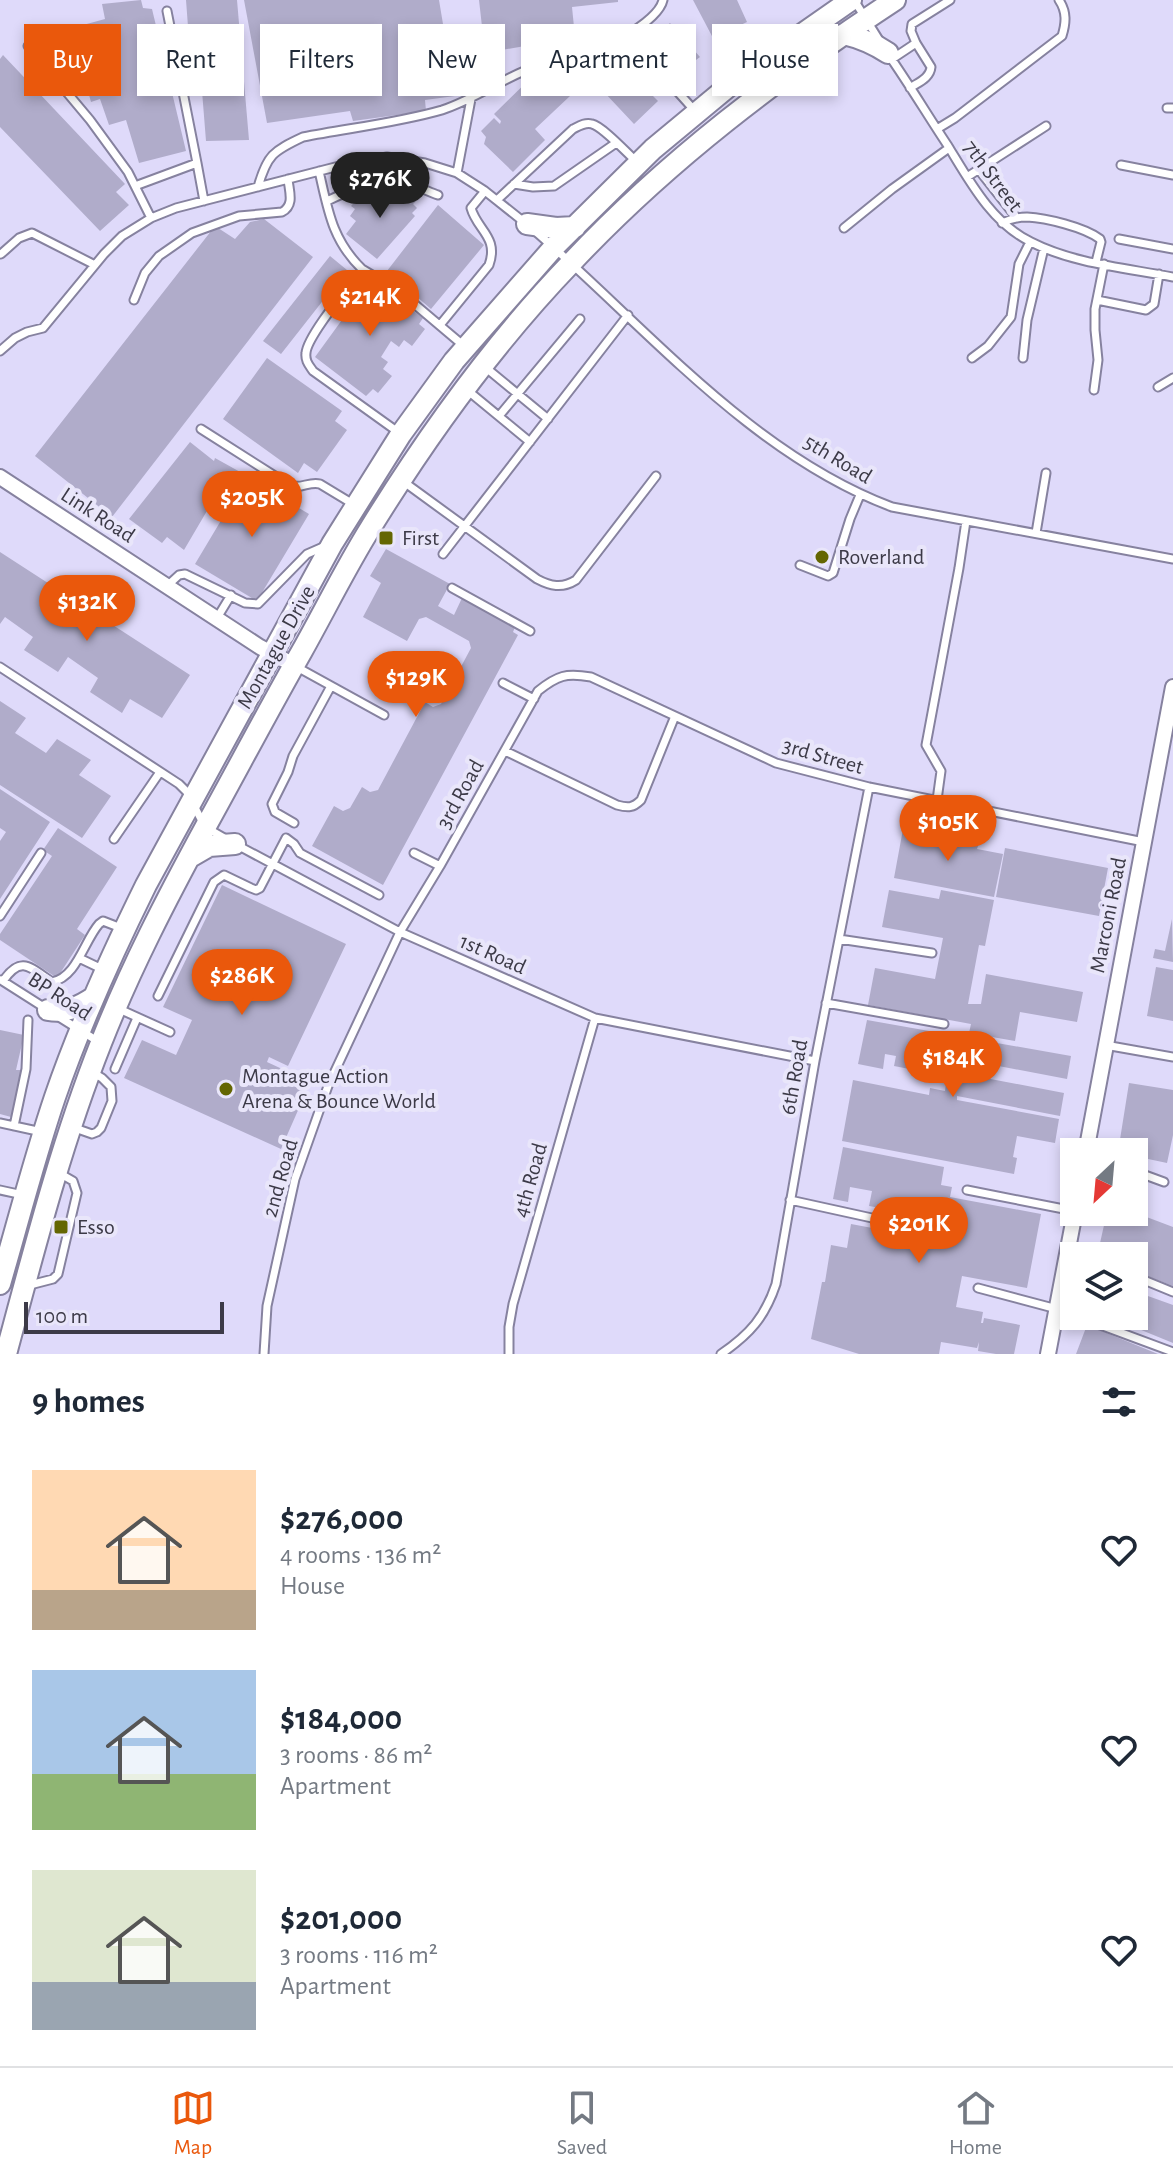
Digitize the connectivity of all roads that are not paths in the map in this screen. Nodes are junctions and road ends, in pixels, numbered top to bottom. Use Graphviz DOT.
graph roads {
  1 [pos="663,0"];
  2 [pos="852,0"];
  3 [pos="895,0"];
  4 [pos="950,0"];
  5 [pos="1059,0"];
  6 [pos="167,11"];
  7 [pos="866,19"];
  8 [pos="844,34"];
  9 [pos="916,43"];
  10 [pos="890,56"];
  11 [pos="910,88"];
  12 [pos="70,96"];
  13 [pos="682,96"];
  14 [pos="471,99"];
  15 [pos="697,113"];
  16 [pos="1046,126"];
  17 [pos="937,129"];
  18 [pos="616,143"];
  19 [pos="949,148"];
  20 [pos="370,160"];
  21 [pos="197,163"];
  22 [pos="639,163"];
  23 [pos="1121,165"];
  24 [pos="979,170"];
  25 [pos="319,171"];
  26 [pos="457,173"];
  27 [pos="1173,175"];
  28 [pos="967,177"];
  29 [pos="288,179"];
  30 [pos="371,184"];
  31 [pos="514,184"];
  32 [pos="135,186"];
  33 [pos="258,187"];
  34 [pos="485,191"];
  35 [pos="438,195"];
  36 [pos="497,200"];
  37 [pos="204,201"];
  38 [pos="327,201"];
  39 [pos="1016,217"];
  40 [pos="151,218"];
  41 [pos="1002,223"];
  42 [pos="527,224"];
  43 [pos="575,227"];
  44 [pos="844,228"];
  45 [pos="1119,239"];
  46 [pos="1030,242"];
  47 [pos="554,247"];
  48 [pos="1044,248"];
  49 [pos="1173,249"];
  50 [pos="1,254"];
  51 [pos="571,262"];
  52 [pos="1100,263"];
  53 [pos="95,265"];
  54 [pos="362,269"];
  55 [pos="1159,274"];
  56 [pos="1173,277"];
  57 [pos="134,300"];
  58 [pos="1097,300"];
  59 [pos="628,315"];
  60 [pos="580,319"];
  61 [pos="440,325"];
  62 [pos="466,348"];
  63 [pos="0,351"];
  64 [pos="972,358"];
  65 [pos="1023,358"];
  66 [pos="483,365"];
  67 [pos="1173,378"];
  68 [pos="1158,387"];
  69 [pos="465,389"];
  70 [pos="1094,390"];
  71 [pos="518,395"];
  72 [pos="499,416"];
  73 [pos="548,419"];
  74 [pos="201,429"];
  75 [pos="401,434"];
  76 [pos="530,442"];
  77 [pos="1046,473"];
  78 [pos="656,476"];
  79 [pos="0,477"];
  80 [pos="400,480"];
  81 [pos="860,495"];
  82 [pos="355,505"];
  83 [pos="966,521"];
  84 [pos="465,526"];
  85 [pos="1036,533"];
  86 [pos="332,544"];
  87 [pos="443,554"];
  88 [pos="1173,559"];
  89 [pos="800,565"];
  90 [pos="167,586"];
  91 [pos="452,588"];
  92 [pos="231,595"];
  93 [pos="217,618"];
  94 [pos="530,631"];
  95 [pos="272,654"];
  96 [pos="294,665"];
  97 [pos="0,667"];
  98 [pos="554,678"];
  99 [pos="503,683"];
  100 [pos="331,686"];
  101 [pos="1173,687"];
  102 [pos="534,699"];
  103 [pos="384,715"];
  104 [pos="675,716"];
  105 [pos="505,751"];
  106 [pos="160,772"];
  107 [pos="869,787"];
  108 [pos="937,800"];
  109 [pos="192,801"];
  110 [pos="294,823"];
  111 [pos="205,827"];
  112 [pos="114,839"];
  113 [pos="1144,842"];
  114 [pos="235,844"];
  115 [pos="41,853"];
  116 [pos="414,853"];
  117 [pos="188,859"];
  118 [pos="272,864"];
  119 [pos="440,866"];
  120 [pos="379,895"];
  121 [pos="0,916"];
  122 [pos="124,930"];
  123 [pos="400,932"];
  124 [pos="839,939"];
  125 [pos="932,953"];
  126 [pos="79,958"];
  127 [pos="105,970"];
  128 [pos="2,980"];
  129 [pos="158,996"];
  130 [pos="94,997"];
  131 [pos="826,1003"];
  132 [pos="116,1008"];
  133 [pos="48,1010"];
  134 [pos="137,1018"];
  135 [pos="595,1018"];
  136 [pos="28,1020"];
  137 [pos="944,1024"];
  138 [pos="80,1031"];
  139 [pos="170,1032"];
  140 [pos="101,1044"];
  141 [pos="1105,1045"];
  142 [pos="1173,1057"];
  143 [pos="815,1061"];
  144 [pos="115,1069"];
  145 [pos="90,1071"];
  146 [pos="0,1123"];
  147 [pos="14,1126"];
  148 [pos="71,1126"];
  149 [pos="44,1133"];
  150 [pos="1088,1138"];
  151 [pos="57,1172"];
  152 [pos="1148,1176"];
  153 [pos="1164,1182"];
  154 [pos="0,1190"];
  155 [pos="967,1190"];
  156 [pos="25,1196"];
  157 [pos="790,1200"];
  158 [pos="1060,1209"];
  159 [pos="922,1229"];
  160 [pos="1148,1282"];
  161 [pos="0,1284"];
  162 [pos="24,1287"];
  163 [pos="978,1288"];
  164 [pos="1173,1292"];
  165 [pos="1060,1293"];
  166 [pos="1057,1309"];
  167 [pos="1173,1352"];
  168 [pos="6,1354"];
  169 [pos="264,1354"];
  170 [pos="509,1354"];
  171 [pos="721,1354"];
  172 [pos="1048,1354"];
  1 -- 14 [label="lane"];
  2 -- 7 [label="lane, 7th Street"];
  2 -- 15 [label="main road, Montague Drive"];
  3 -- 7 [label="main road, Montague Drive"];
  4 -- 9 [label="lane"];
  5 -- 17 [label="lane"];
  6 -- 21 [label="lane"];
  7 -- 8 [label="main road, Montague Drive"];
  7 -- 10 [label="lane, 7th Street"];
  8 -- 10 [label="main road"];
  8 -- 51 [label="main road, Montague Drive"];
  9 -- 10 [label="lane"];
  9 -- 11 [label="lane"];
  10 -- 11 [label="lane, 7th Street"];
  11 -- 17 [label="lane, 7th Street"];
  12 -- 32 [label="lane"];
  13 -- 15 [label="lane"];
  14 -- 26 [label="lane"];
  14 -- 33 [label="lane"];
  15 -- 22 [label="main road, Montague Drive"];
  16 -- 24 [label="lane"];
  17 -- 19 [label="lane, 7th Street"];
  18 -- 22 [label="lane"];
  18 -- 31 [label="lane"];
  18 -- 31 [label="lane"];
  19 -- 28 [label="lane, 7th Street"];
  19 -- 44 [label="lane"];
  20 -- 25 [label="lane, 5th Road"];
  20 -- 26 [label="lane, 5th Road"];
  20 -- 30 [label="lane"];
  21 -- 32 [label="lane"];
  21 -- 37 [label="lane"];
  22 -- 43 [label="main road, Montague Drive"];
  23 -- 27 [label="lane"];
  24 -- 28 [label="lane"];
  24 -- 39 [label="lane"];
  25 -- 29 [label="lane, 5th Road"];
  25 -- 38 [label="lane"];
  26 -- 34 [label="lane, 5th Road"];
  28 -- 41 [label="lane, 7th Street"];
  29 -- 33 [label="lane, 5th Road"];
  29 -- 57 [label="lane"];
  30 -- 35 [label="lane"];
  30 -- 38 [label="lane"];
  31 -- 36 [label="lane"];
  32 -- 40 [label="lane"];
  33 -- 37 [label="lane, 5th Road"];
  34 -- 36 [label="lane, 5th Road"];
  34 -- 61 [label="lane"];
  36 -- 42 [label="lane, 5th Road"];
  37 -- 40 [label="lane, 5th Road"];
  38 -- 54 [label="lane"];
  39 -- 41 [label="lane"];
  39 -- 52 [label="lane"];
  40 -- 53 [label="lane, 5th Road"];
  41 -- 46 [label="lane, 7th Street"];
  42 -- 43 [label="main road"];
  42 -- 47 [label="lane, 5th Road"];
  43 -- 47 [label="main road, Montague Drive"];
  45 -- 49 [label="lane"];
  46 -- 48 [label="lane, 7th Street"];
  46 -- 64 [label="lane"];
  47 -- 51 [label="lane, 5th Road"];
  47 -- 62 [label="main road, Montague Drive"];
  48 -- 52 [label="lane, 7th Street"];
  48 -- 65 [label="lane"];
  50 -- 53 [label="lane"];
  51 -- 59 [label="lane, 5th Road"];
  51 -- 66 [label="main road, Montague Drive"];
  52 -- 55 [label="lane, 7th Street"];
  52 -- 58 [label="lane"];
  53 -- 63 [label="lane, 5th Road"];
  54 -- 61 [label="lane"];
  54 -- 75 [label="lane"];
  55 -- 56 [label="lane, 7th Street"];
  55 -- 58 [label="lane"];
  58 -- 70 [label="lane"];
  59 -- 73 [label="lane"];
  59 -- 81 [label="lane, 5th Road"];
  60 -- 71 [label="lane"];
  61 -- 62 [label="lane"];
  62 -- 75 [label="main road, Montague Drive"];
  66 -- 69 [label="main road, Montague Drive"];
  66 -- 71 [label="lane"];
  67 -- 68 [label="lane"];
  69 -- 72 [label="lane"];
  69 -- 80 [label="main road, Montague Drive"];
  71 -- 72 [label="lane"];
  71 -- 73 [label="lane"];
  72 -- 76 [label="lane"];
  73 -- 76 [label="lane"];
  74 -- 82 [label="lane"];
  75 -- 82 [label="main road, Montague Drive"];
  76 -- 84 [label="lane"];
  77 -- 85 [label="lane"];
  78 -- 84 [label="lane"];
  79 -- 90 [label="street, Link Road"];
  80 -- 84 [label="lane"];
  80 -- 96 [label="main road, Montague Drive"];
  81 -- 83 [label="lane, 5th Road"];
  81 -- 89 [label="lane"];
  82 -- 86 [label="main road, Montague Drive"];
  83 -- 85 [label="lane, 5th Road"];
  83 -- 108 [label="lane"];
  84 -- 87 [label="lane"];
  85 -- 88 [label="lane, 5th Road"];
  86 -- 92 [label="lane"];
  86 -- 95 [label="main road, Montague Drive"];
  90 -- 92 [label="lane"];
  90 -- 93 [label="street, Link Road"];
  91 -- 94 [label="lane"];
  92 -- 93 [label="lane"];
  93 -- 95 [label="street, Link Road"];
  95 -- 96 [label="street, Link Road"];
  95 -- 109 [label="main road, Montague Drive"];
  96 -- 100 [label="lane"];
  96 -- 111 [label="main road, Montague Drive"];
  97 -- 106 [label="lane"];
  98 -- 102 [label="lane, 3rd Road"];
  98 -- 104 [label="lane, 3rd Street"];
  99 -- 102 [label="lane"];
  100 -- 103 [label="lane"];
  100 -- 110 [label="lane"];
  101 -- 113 [label="street, Marconi Road"];
  102 -- 105 [label="lane, 3rd Road"];
  104 -- 105 [label="lane"];
  104 -- 107 [label="lane, 3rd Street"];
  105 -- 119 [label="lane, 3rd Road"];
  106 -- 109 [label="lane"];
  106 -- 112 [label="lane"];
  107 -- 108 [label="lane, 3rd Street"];
  107 -- 124 [label="lane, 6th Road"];
  108 -- 113 [label="lane, 3rd Street"];
  109 -- 111 [label="lane"];
  109 -- 122 [label="main road, Montague Drive"];
  111 -- 114 [label="lane, 1st Road"];
  111 -- 117 [label="main road, Montague Drive"];
  113 -- 141 [label="street, Marconi Road"];
  114 -- 117 [label="main road"];
  114 -- 118 [label="lane, 1st Road"];
  115 -- 121 [label="lane"];
  116 -- 119 [label="lane"];
  117 -- 132 [label="main road, Montague Drive"];
  118 -- 120 [label="lane"];
  118 -- 123 [label="lane, 1st Road"];
  118 -- 129 [label="lane"];
  119 -- 123 [label="lane, 3rd Road"];
  122 -- 126 [label="lane"];
  122 -- 127 [label="main road, Montague Drive"];
  123 -- 135 [label="lane, 1st Road"];
  123 -- 169 [label="lane, 2nd Road"];
  124 -- 125 [label="lane"];
  124 -- 131 [label="lane, 6th Road"];
  126 -- 127 [label="lane"];
  126 -- 128 [label="lane"];
  127 -- 130 [label="main road, Montague Drive"];
  128 -- 133 [label="lane, BP Road"];
  130 -- 133 [label="main road"];
  130 -- 138 [label="main road, Montague Drive"];
  131 -- 137 [label="lane"];
  131 -- 143 [label="lane, 6th Road"];
  132 -- 134 [label="lane"];
  132 -- 140 [label="main road, Montague Drive"];
  133 -- 138 [label="lane, BP Road"];
  134 -- 139 [label="lane"];
  134 -- 144 [label="lane"];
  135 -- 143 [label="lane, 1st Road"];
  135 -- 170 [label="lane, 4th Road"];
  136 -- 147 [label="lane"];
  138 -- 140 [label="lane, BP Road"];
  138 -- 149 [label="main road, Montague Drive"];
  140 -- 145 [label="main road, Montague Drive"];
  141 -- 142 [label="lane"];
  141 -- 150 [label="street, Marconi Road"];
  143 -- 157 [label="lane, 6th Road"];
  145 -- 148 [label="main road, Montague Drive"];
  145 -- 148 [label="lane"];
  146 -- 147 [label="lane"];
  147 -- 149 [label="lane"];
  148 -- 151 [label="main road, Montague Drive"];
  149 -- 156 [label="main road, Montague Drive"];
  151 -- 162 [label="main road, Montague Drive"];
  151 -- 162 [label="lane"];
  152 -- 153 [label="lane"];
  154 -- 156 [label="lane"];
  155 -- 158 [label="lane"];
  156 -- 161 [label="main road, Montague Drive"];
  157 -- 159 [label="lane"];
  157 -- 171 [label="lane, 6th Road"];
  160 -- 164 [label="lane"];
  162 -- 168 [label="main road, Montague Drive"];
  163 -- 166 [label="lane"];
  165 -- 166 [label="street"];
  166 -- 167 [label="lane"];
  166 -- 172 [label="street"];
}
